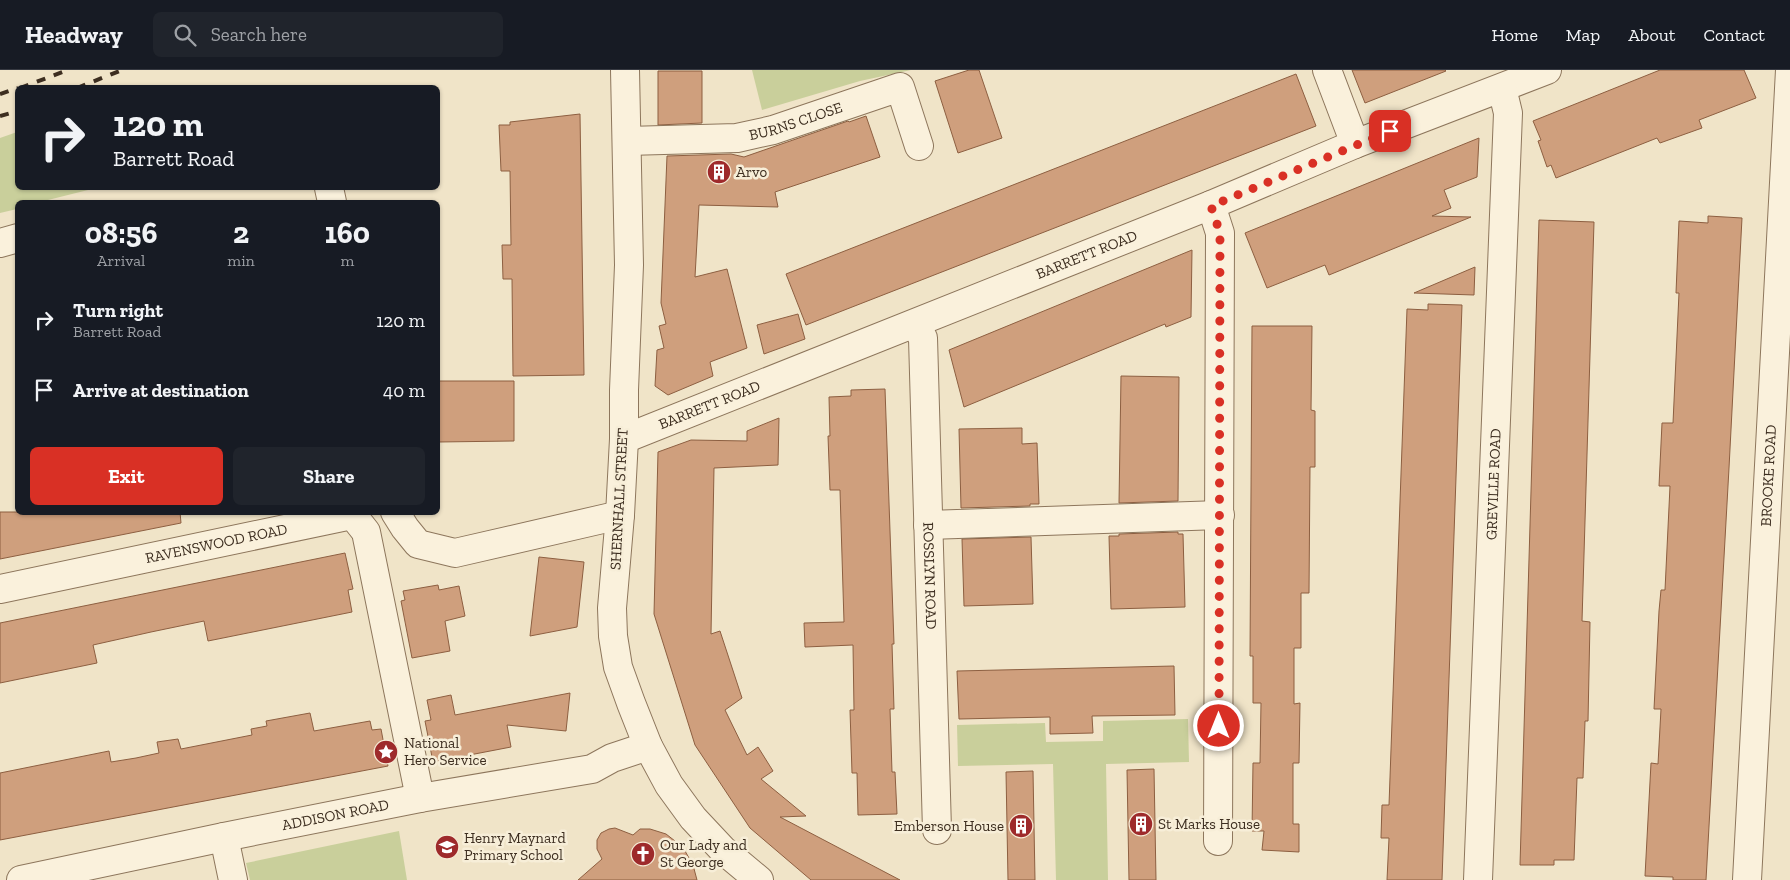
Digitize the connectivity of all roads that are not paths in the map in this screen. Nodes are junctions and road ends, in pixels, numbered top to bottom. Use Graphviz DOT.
graph roads {
  1 [pos="625,70"];
  2 [pos="1328,70"];
  3 [pos="1547,70"];
  4 [pos="1790,70"];
  5 [pos="1502,88"];
  6 [pos="628,141"];
  7 [pos="1355,144"];
  8 [pos="919,146"];
  9 [pos="1211,206"];
  10 [pos="15,239"];
  11 [pos="0,243"];
  12 [pos="915,324"];
  13 [pos="624,439"];
  14 [pos="397,515"];
  15 [pos="620,515"];
  16 [pos="1220,515"];
  17 [pos="928,525"];
  18 [pos="0,589"];
  19 [pos="648,746"];
  20 [pos="420,798"];
  21 [pos="937,830"];
  22 [pos="224,837"];
  23 [pos="1218,841"];
  24 [pos="21,880"];
  25 [pos="233,880"];
  26 [pos="759,880"];
  27 [pos="1478,880"];
  28 [pos="1747,880"];
  1 -- 6 [label="street, SHERNHALL STREET"];
  2 -- 7 [label="street"];
  3 -- 5 [label="street, BARRETT ROAD"];
  4 -- 28 [label="street, BROOKE ROAD"];
  5 -- 7 [label="street, BARRETT ROAD"];
  5 -- 27 [label="street, GREVILLE ROAD"];
  6 -- 8 [label="street, BURNS CLOSE"];
  6 -- 13 [label="street, SHERNHALL STREET"];
  7 -- 9 [label="street, BARRETT ROAD"];
  9 -- 12 [label="street, BARRETT ROAD"];
  9 -- 16 [label="street"];
  10 -- 11 [label="street"];
  12 -- 13 [label="street, BARRETT ROAD"];
  12 -- 17 [label="street, ROSSLYN ROAD"];
  13 -- 15 [label="street, SHERNHALL STREET"];
  14 -- 15 [label="street"];
  15 -- 19 [label="street, SHERNHALL STREET"];
  16 -- 17 [label="street"];
  16 -- 23 [label="street"];
  17 -- 21 [label="street, ROSSLYN ROAD"];
  18 -- 20 [label="street, RAVENSWOOD ROAD"];
  19 -- 20 [label="street, ADDISON ROAD"];
  19 -- 26 [label="street, SHERNHALL STREET"];
  20 -- 22 [label="street, ADDISON ROAD"];
  22 -- 24 [label="street, ADDISON ROAD"];
  22 -- 25 [label="street"];
}
